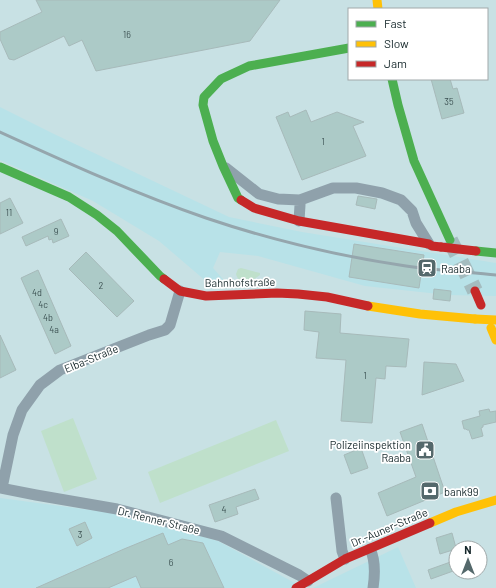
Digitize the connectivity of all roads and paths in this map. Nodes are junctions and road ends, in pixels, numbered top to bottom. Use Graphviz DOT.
graph roads {
  1 [pos="348,48"];
  2 [pos="392,80"];
  3 [pos="0,166"];
  4 [pos="223,166"];
  5 [pos="300,200"];
  6 [pos="299,220"];
  7 [pos="450,240"];
  8 [pos="429,244"];
  9 [pos="496,253"];
  10 [pos="180,291"];
  11 [pos="475,291"];
  12 [pos="481,305"];
  13 [pos="494,324"];
  14 [pos="496,340"];
  15 [pos="1,488"];
  16 [pos="336,498"];
  17 [pos="496,500"];
  18 [pos="370,549"];
  19 [pos="346,559"];
  20 [pos="308,581"];
  21 [pos="296,588"];
  22 [pos="373,588"];
  1 -- 4 [label="street"];
  2 -- 7 [label="street"];
  3 -- 10 [label="street, Bahnhofstraße"];
  4 -- 5 [label="street"];
  4 -- 6 [label="street"];
  5 -- 6 [label="street"];
  5 -- 8 [label="street"];
  6 -- 8 [label="street"];
  8 -- 9 [label="street, bridge"];
  10 -- 13 [label="street, Bahnhofstraße, bridge"];
  10 -- 15 [label="street, Elba-Straße"];
  11 -- 12 [label="street"];
  13 -- 14 [label="street"];
  15 -- 20 [label="street, Dr. Renner Straße"];
  16 -- 19 [label="street"];
  17 -- 18 [label="street, Dr.-Auner-Straße"];
  18 -- 19 [label="street, Dr.-Auner-Straße"];
  18 -- 22 [label="street"];
  19 -- 20 [label="street, Dr.-Auner-Straße"];
  20 -- 21 [label="street, Dr.-Auner-Straße"];
}
